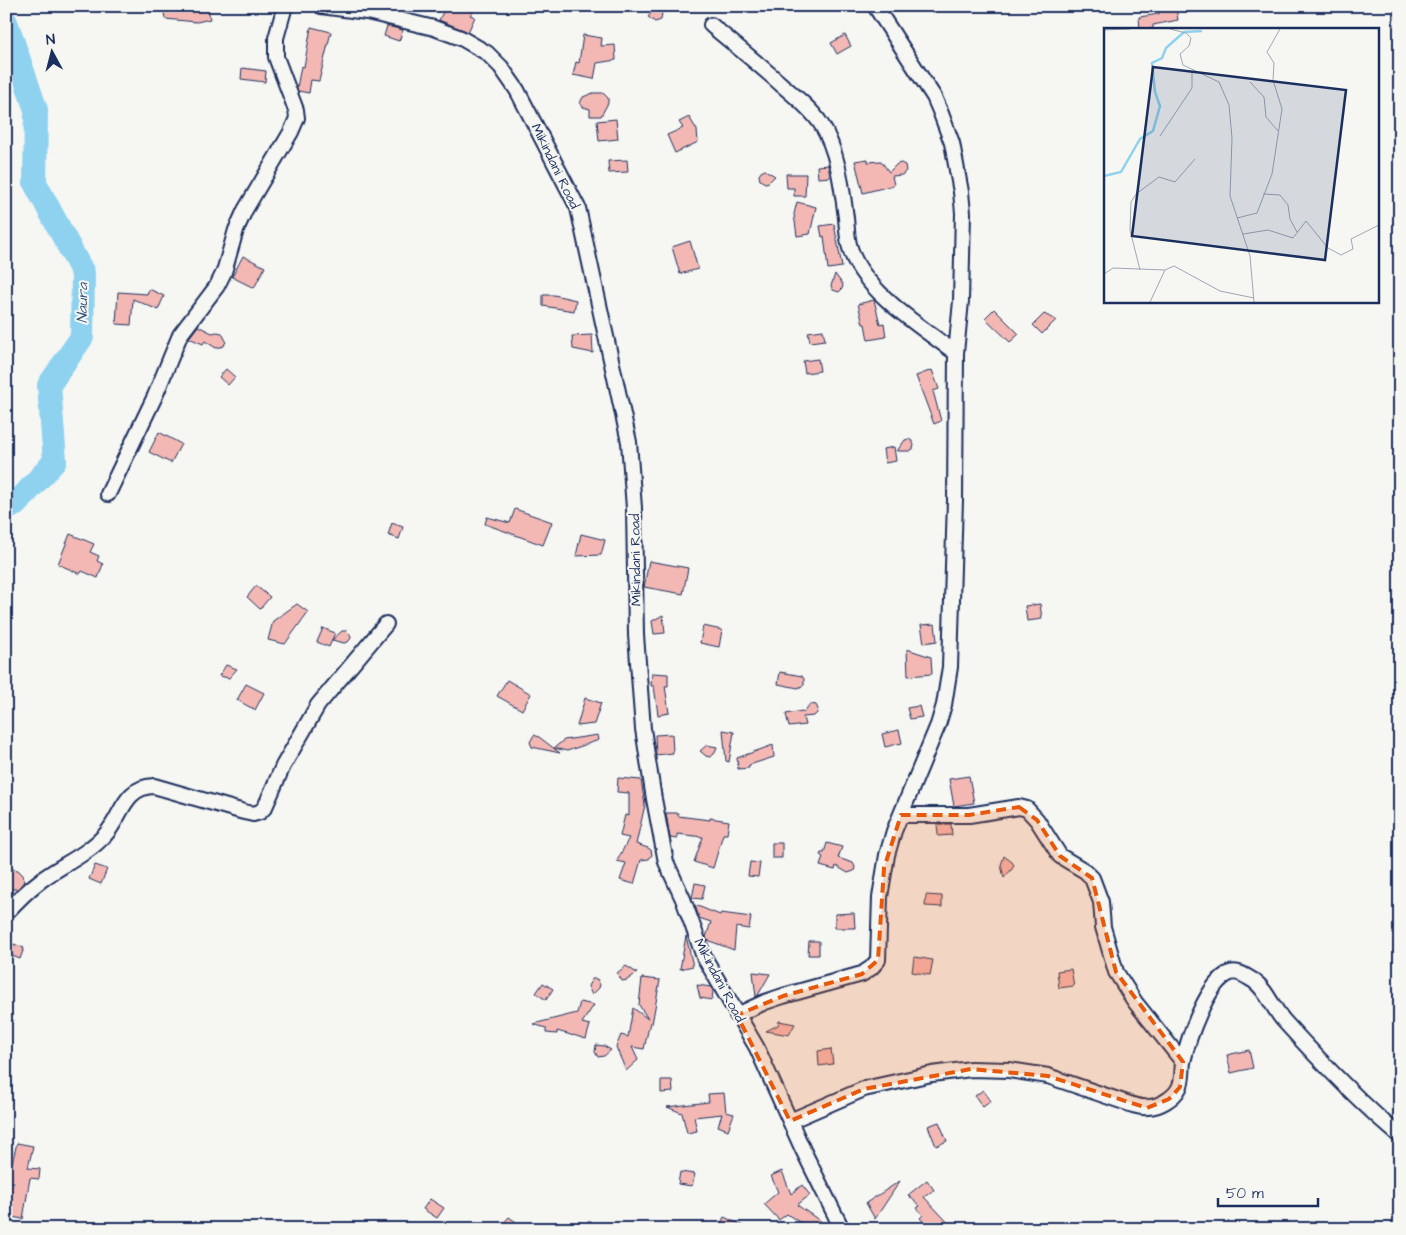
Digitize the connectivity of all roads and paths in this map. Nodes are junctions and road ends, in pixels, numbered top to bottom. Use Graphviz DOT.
graph roads {
  1 [pos="285,6"];
  2 [pos="321,6"];
  3 [pos="875,6"];
  4 [pos="711,25"];
  5 [pos="956,353"];
  6 [pos="108,494"];
  7 [pos="386,624"];
  8 [pos="901,815"];
  9 [pos="6,913"];
  10 [pos="737,1015"];
  11 [pos="1183,1062"];
  12 [pos="790,1121"];
  13 [pos="1400,1136"];
  14 [pos="842,1229"];
  1 -- 6 [label="street"];
  2 -- 10 [label="street, Mikindani Road"];
  3 -- 5 [label="street"];
  4 -- 5 [label="street"];
  5 -- 8 [label="street"];
  7 -- 9 [label="street"];
  8 -- 10 [label="street"];
  8 -- 11 [label="street"];
  10 -- 12 [label="street, Mikindani Road"];
  11 -- 12 [label="street"];
  11 -- 13 [label="street"];
  12 -- 14 [label="street, Mikindani Road"];
}
